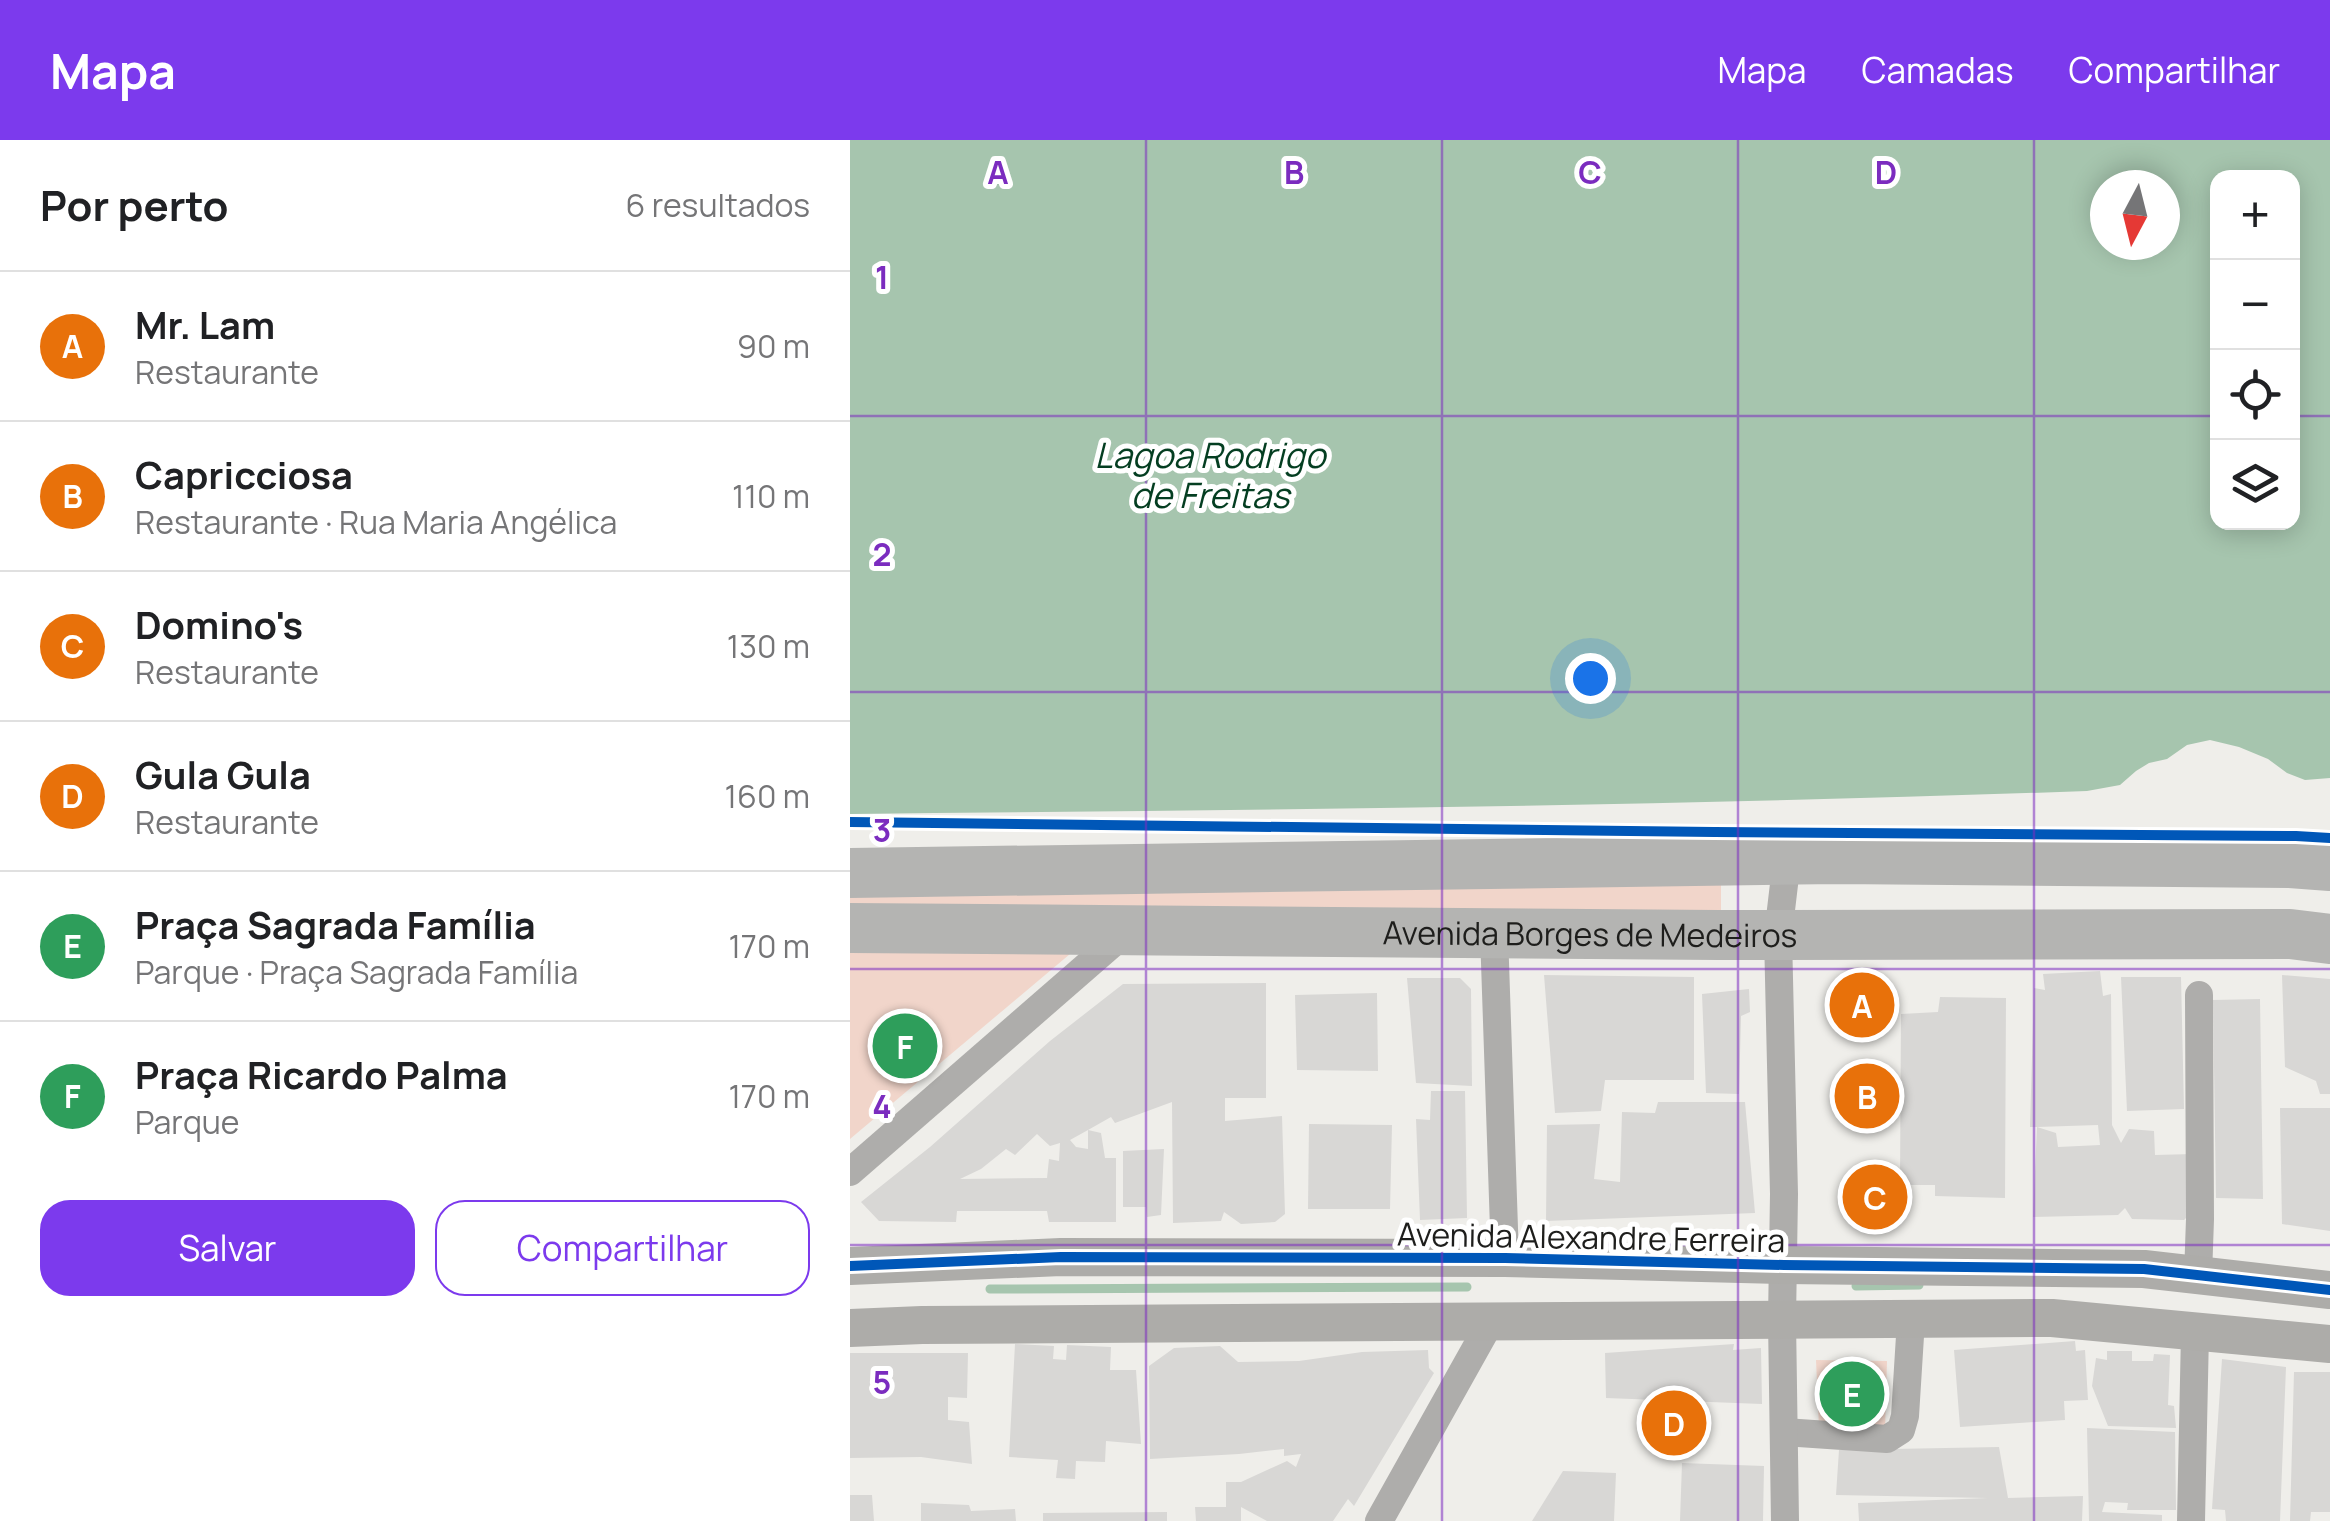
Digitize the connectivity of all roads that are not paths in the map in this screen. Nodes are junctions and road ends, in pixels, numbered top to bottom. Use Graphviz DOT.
graph roads {
  1 [pos="1837,859"];
  2 [pos="1787,860"];
  3 [pos="2310,865"];
  4 [pos="850,874"];
  5 [pos="850,928"];
  6 [pos="1127,932"];
  7 [pos="1494,933"];
  8 [pos="1801,935"];
  9 [pos="2310,937"];
  10 [pos="2198,995"];
  11 [pos="850,1172"];
  12 [pos="1505,1258"];
  13 [pos="860,1260"];
  14 [pos="924,1262"];
  15 [pos="1680,1262"];
  16 [pos="1784,1265"];
  17 [pos="2198,1276"];
  18 [pos="2330,1290"];
  19 [pos="1491,1320"];
  20 [pos="1672,1320"];
  21 [pos="1782,1320"];
  22 [pos="1911,1320"];
  23 [pos="922,1325"];
  24 [pos="850,1328"];
  25 [pos="2195,1333"];
  26 [pos="2330,1344"];
  27 [pos="1784,1432"];
  28 [pos="1380,1521"];
  29 [pos="1786,1521"];
  30 [pos="2192,1521"];
  1 -- 2 [label="highway, Avenida Borges de Medeiros"];
  1 -- 3 [label="highway, Avenida Borges de Medeiros"];
  1 -- 8 [label="highway"];
  2 -- 4 [label="highway, Avenida Borges de Medeiros"];
  2 -- 8 [label="street"];
  3 -- 9 [label="highway"];
  5 -- 6 [label="highway, Avenida Borges de Medeiros"];
  6 -- 7 [label="highway, Avenida Borges de Medeiros"];
  6 -- 11 [label="street"];
  7 -- 8 [label="highway, Avenida Borges de Medeiros"];
  7 -- 12 [label="street"];
  8 -- 9 [label="highway, Avenida Borges de Medeiros"];
  8 -- 16 [label="street"];
  10 -- 17 [label="street"];
  12 -- 14 [label="street, Avenida Alexandre Ferreira"];
  12 -- 15 [label="street, Avenida Alexandre Ferreira"];
  13 -- 14 [label="street, Avenida Alexandre Ferreira"];
  14 -- 23 [label="street"];
  15 -- 16 [label="street, Avenida Alexandre Ferreira"];
  15 -- 20 [label="street"];
  16 -- 17 [label="street, Avenida Alexandre Ferreira"];
  16 -- 21 [label="street"];
  17 -- 18 [label="street, Avenida Alexandre Ferreira"];
  19 -- 20 [label="street"];
  19 -- 23 [label="street"];
  19 -- 28 [label="street"];
  20 -- 21 [label="street"];
  21 -- 22 [label="street"];
  21 -- 27 [label="street"];
  22 -- 25 [label="street"];
  22 -- 27 [label="street"];
  23 -- 24 [label="street"];
  25 -- 26 [label="street"];
  25 -- 30 [label="street"];
  27 -- 29 [label="street"];
}
